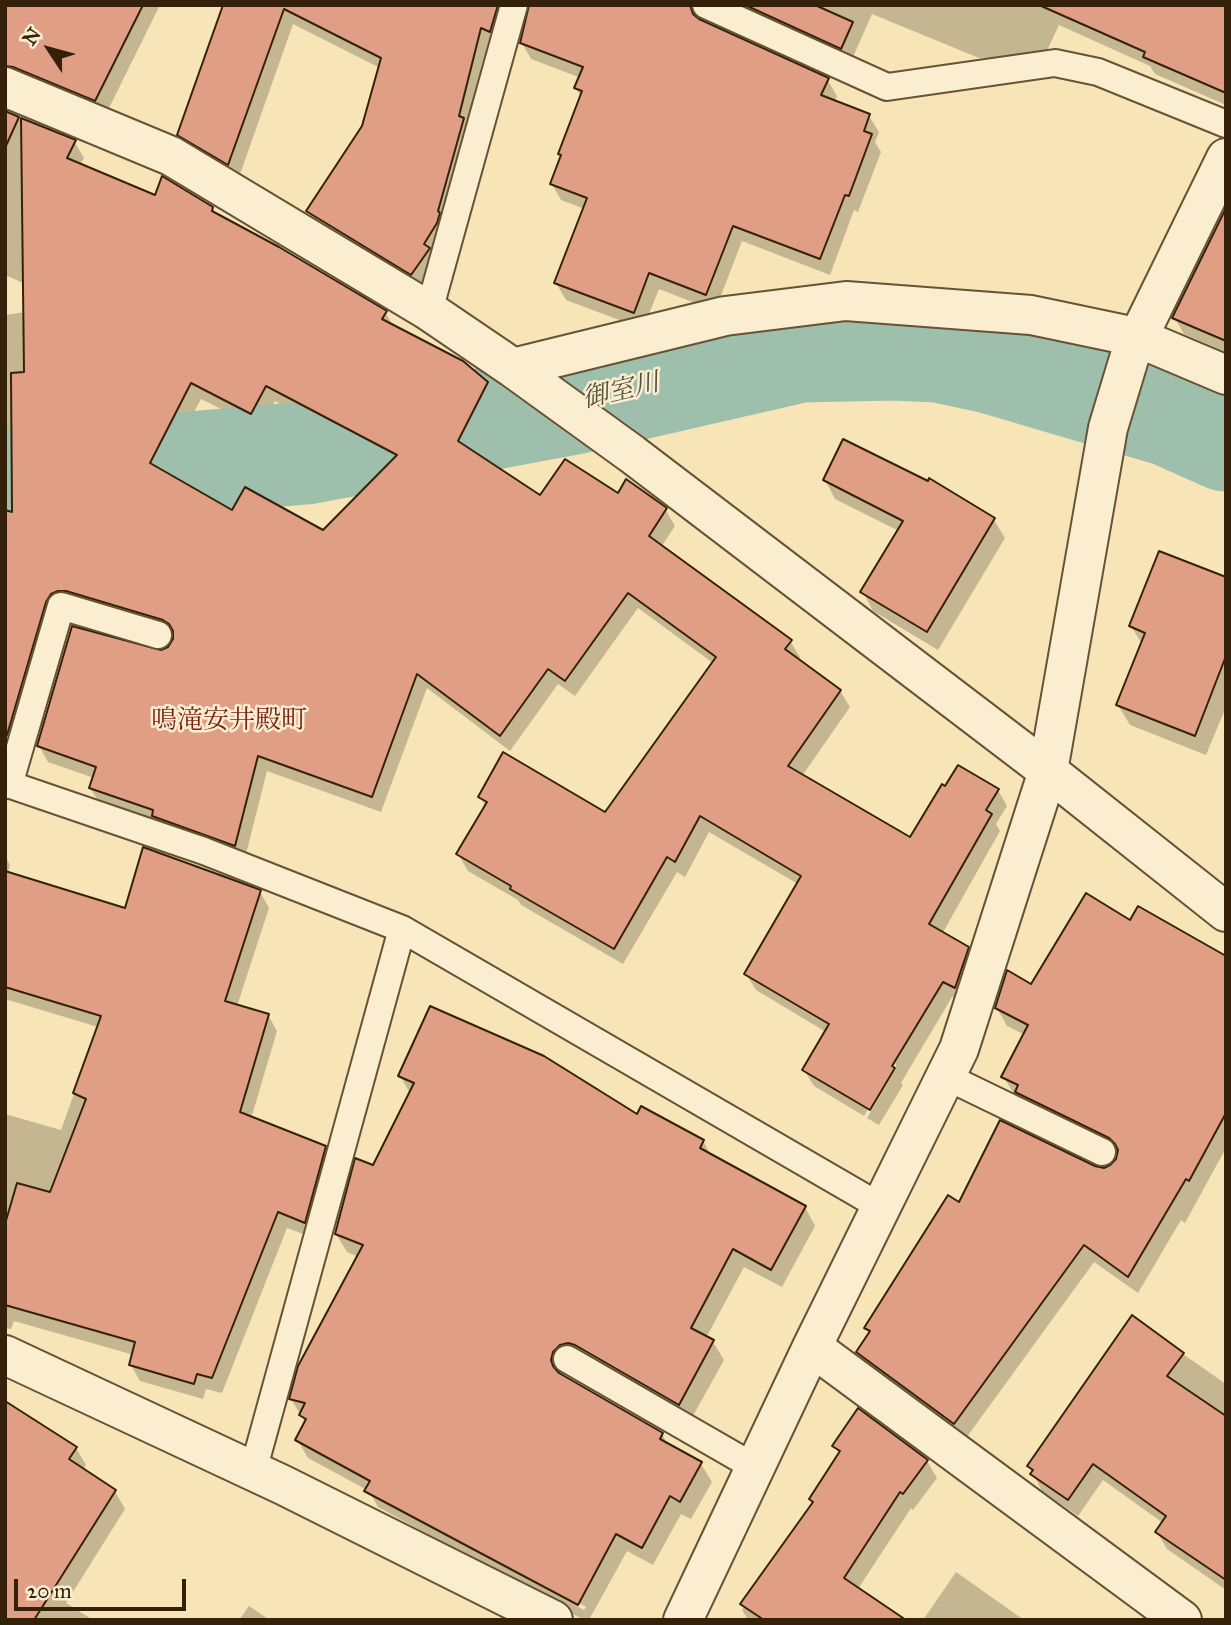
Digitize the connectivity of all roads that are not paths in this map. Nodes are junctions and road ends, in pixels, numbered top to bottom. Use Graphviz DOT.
graph roads {
  1 [pos="514,5"];
  2 [pos="706,5"];
  3 [pos="5,87"];
  4 [pos="1226,124"];
  5 [pos="1222,173"];
  6 [pos="429,311"];
  7 [pos="1133,344"];
  8 [pos="517,370"];
  9 [pos="1226,375"];
  10 [pos="158,635"];
  11 [pos="1048,771"];
  12 [pos="7,784"];
  13 [pos="1226,912"];
  14 [pos="402,929"];
  15 [pos="945,1076"];
  16 [pos="1102,1152"];
  17 [pos="881,1207"];
  18 [pos="812,1346"];
  19 [pos="6,1357"];
  20 [pos="567,1359"];
  21 [pos="756,1468"];
  22 [pos="253,1471"];
  23 [pos="553,1620"];
  24 [pos="683,1620"];
  25 [pos="1182,1620"];
  1 -- 6 [label="lane"];
  2 -- 4 [label="lane"];
  3 -- 6 [label="street"];
  5 -- 7 [label="street"];
  6 -- 8 [label="street"];
  7 -- 8 [label="street"];
  7 -- 9 [label="street"];
  7 -- 11 [label="street"];
  8 -- 11 [label="street"];
  10 -- 12 [label="lane"];
  11 -- 13 [label="street"];
  11 -- 15 [label="street"];
  12 -- 14 [label="lane"];
  14 -- 17 [label="lane"];
  14 -- 22 [label="lane"];
  15 -- 16 [label="lane"];
  15 -- 17 [label="street"];
  17 -- 18 [label="street"];
  18 -- 21 [label="street"];
  18 -- 25 [label="street"];
  19 -- 22 [label="street"];
  20 -- 21 [label="lane"];
  21 -- 24 [label="street"];
  22 -- 23 [label="street"];
}
